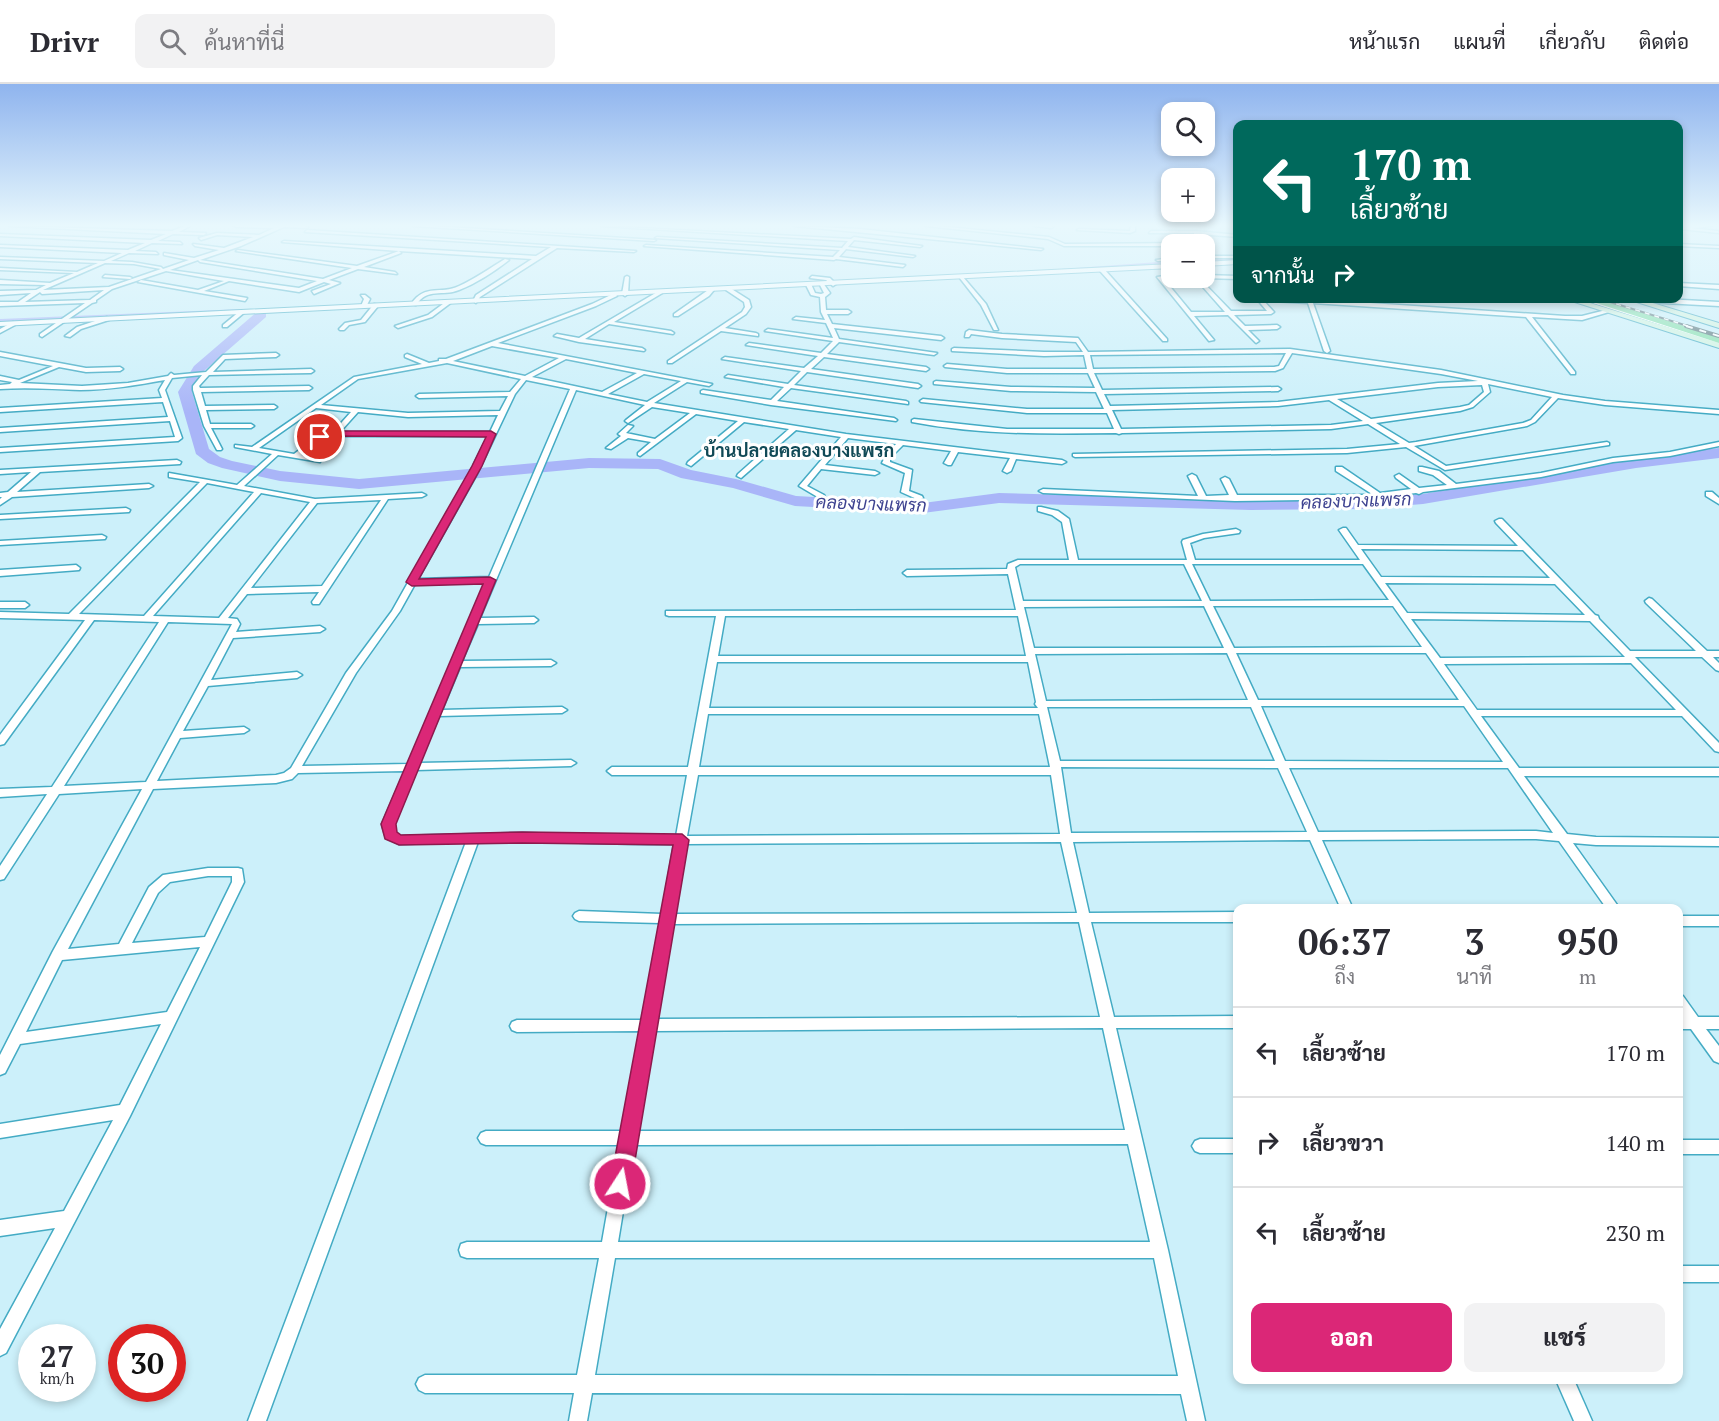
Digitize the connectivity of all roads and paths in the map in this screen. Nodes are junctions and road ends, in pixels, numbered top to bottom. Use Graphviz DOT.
graph roads {
  1 [pos="43,288"];
  2 [pos="103,288"];
  3 [pos="110,288"];
  4 [pos="182,288"];
  5 [pos="206,288"];
  6 [pos="284,288"];
  7 [pos="300,288"];
  8 [pos="323,288"];
  9 [pos="456,288"];
  10 [pos="493,288"];
  11 [pos="740,288"];
  12 [pos="811,288"];
  13 [pos="825,288"];
  14 [pos="970,288"];
  15 [pos="1119,288"];
  16 [pos="1169,288"];
  17 [pos="1207,288"];
  18 [pos="728,289"];
  19 [pos="711,290"];
  20 [pos="199,291"];
  21 [pos="626,291"];
  22 [pos="36,292"];
  23 [pos="314,292"];
  24 [pos="661,292"];
  25 [pos="0,293"];
  26 [pos="607,295"];
  27 [pos="615,295"];
  28 [pos="822,296"];
  29 [pos="245,299"];
  30 [pos="477,299"];
  31 [pos="94,301"];
  32 [pos="415,301"];
  33 [pos="449,302"];
  34 [pos="1683,302"];
  35 [pos="20,303"];
  36 [pos="1263,303"];
  37 [pos="1274,303"];
  38 [pos="1311,303"];
  39 [pos="1339,303"];
  40 [pos="1589,303"];
  41 [pos="1591,303"];
  42 [pos="1634,303"];
  43 [pos="1637,303"];
  44 [pos="0,304"];
  45 [pos="1719,304"];
  46 [pos="376,305"];
  47 [pos="1276,306"];
  48 [pos="242,312"];
  49 [pos="824,312"];
  50 [pos="848,312"];
  51 [pos="1606,312"];
  52 [pos="1190,314"];
  53 [pos="1230,314"];
  54 [pos="676,315"];
  55 [pos="1528,316"];
  56 [pos="107,319"];
  57 [pos="795,319"];
  58 [pos="66,320"];
  59 [pos="545,322"];
  60 [pos="610,323"];
  61 [pos="0,324"];
  62 [pos="13,324"];
  63 [pos="830,324"];
  64 [pos="225,326"];
  65 [pos="398,326"];
  66 [pos="1277,327"];
  67 [pos="1719,327"];
  68 [pos="1243,328"];
  69 [pos="342,329"];
  70 [pos="721,329"];
  71 [pos="996,329"];
  72 [pos="768,331"];
  73 [pos="0,332"];
  74 [pos="671,333"];
  75 [pos="42,335"];
  76 [pos="756,335"];
  77 [pos="68,336"];
  78 [pos="557,336"];
  79 [pos="967,336"];
  80 [pos="941,338"];
  81 [pos="579,339"];
  82 [pos="1718,339"];
  83 [pos="1165,340"];
  84 [pos="1211,340"];
  85 [pos="837,341"];
  86 [pos="1256,341"];
  87 [pos="489,343"];
  88 [pos="749,345"];
  89 [pos="642,350"];
  90 [pos="954,350"];
  91 [pos="1290,351"];
  92 [pos="1327,351"];
  93 [pos="934,353"];
  94 [pos="0,354"];
  95 [pos="276,354"];
  96 [pos="1087,354"];
  97 [pos="407,356"];
  98 [pos="824,356"];
  99 [pos="564,358"];
  100 [pos="725,359"];
  101 [pos="437,362"];
  102 [pos="670,362"];
  103 [pos="59,365"];
  104 [pos="947,366"];
  105 [pos="120,369"];
  106 [pos="926,369"];
  107 [pos="311,371"];
  108 [pos="806,371"];
  109 [pos="1090,371"];
  110 [pos="643,372"];
  111 [pos="205,373"];
  112 [pos="1573,373"];
  113 [pos="170,376"];
  114 [pos="728,377"];
  115 [pos="0,378"];
  116 [pos="524,379"];
  117 [pos="686,380"];
  118 [pos="17,381"];
  119 [pos="1486,382"];
  120 [pos="936,383"];
  121 [pos="709,384"];
  122 [pos="11,386"];
  123 [pos="918,386"];
  124 [pos="0,387"];
  125 [pos="790,387"];
  126 [pos="309,388"];
  127 [pos="573,388"];
  128 [pos="1278,389"];
  129 [pos="196,390"];
  130 [pos="1099,391"];
  131 [pos="703,392"];
  132 [pos="512,394"];
  133 [pos="603,394"];
  134 [pos="419,396"];
  135 [pos="1560,396"];
  136 [pos="1331,398"];
  137 [pos="165,400"];
  138 [pos="923,401"];
  139 [pos="771,403"];
  140 [pos="906,403"];
  141 [pos="650,404"];
  142 [pos="314,406"];
  143 [pos="274,407"];
  144 [pos="202,408"];
  145 [pos="1107,409"];
  146 [pos="0,410"];
  147 [pos="356,410"];
  148 [pos="695,412"];
  149 [pos="502,413"];
  150 [pos="1719,414"];
  151 [pos="171,419"];
  152 [pos="743,420"];
  153 [pos="894,420"];
  154 [pos="914,421"];
  155 [pos="1371,423"];
  156 [pos="207,426"];
  157 [pos="251,426"];
  158 [pos="793,429"];
  159 [pos="0,430"];
  160 [pos="1119,432"];
  161 [pos="334,434"];
  162 [pos="491,434"];
  163 [pos="626,436"];
  164 [pos="846,436"];
  165 [pos="656,441"];
  166 [pos="902,442"];
  167 [pos="1607,444"];
  168 [pos="1719,444"];
  169 [pos="1407,445"];
  170 [pos="237,446"];
  171 [pos="609,448"];
  172 [pos="219,449"];
  173 [pos="253,449"];
  174 [pos="956,449"];
  175 [pos="0,450"];
  176 [pos="277,453"];
  177 [pos="640,454"];
  178 [pos="1075,455"];
  179 [pos="296,456"];
  180 [pos="1014,456"];
  181 [pos="317,460"];
  182 [pos="177,462"];
  183 [pos="1062,462"];
  184 [pos="948,463"];
  185 [pos="691,464"];
  186 [pos="820,467"];
  187 [pos="1339,469"];
  188 [pos="1422,469"];
  189 [pos="39,470"];
  190 [pos="1007,471"];
  191 [pos="0,472"];
  192 [pos="875,473"];
  193 [pos="172,476"];
  194 [pos="741,476"];
  195 [pos="1192,476"];
  196 [pos="1399,476"];
  197 [pos="1225,479"];
  198 [pos="204,482"];
  199 [pos="149,486"];
  200 [pos="1454,486"];
  201 [pos="237,488"];
  202 [pos="1044,491"];
  203 [pos="258,492"];
  204 [pos="1419,492"];
  205 [pos="13,494"];
  206 [pos="1709,494"];
  207 [pos="0,495"];
  208 [pos="422,495"];
  209 [pos="1379,496"];
  210 [pos="386,497"];
  211 [pos="821,497"];
  212 [pos="919,498"];
  213 [pos="1203,498"];
  214 [pos="1235,499"];
  215 [pos="315,501"];
  216 [pos="1719,502"];
  217 [pos="0,503"];
  218 [pos="1041,509"];
  219 [pos="126,510"];
  220 [pos="0,517"];
  221 [pos="1499,521"];
  222 [pos="1343,530"];
  223 [pos="1236,531"];
  224 [pos="102,537"];
  225 [pos="0,543"];
  226 [pos="1355,547"];
  227 [pos="1526,548"];
  228 [pos="1074,562"];
  229 [pos="1189,562"];
  230 [pos="1365,562"];
  231 [pos="76,568"];
  232 [pos="1012,571"];
  233 [pos="0,573"];
  234 [pos="907,573"];
  235 [pos="490,580"];
  236 [pos="1378,580"];
  237 [pos="1558,581"];
  238 [pos="412,582"];
  239 [pos="324,590"];
  240 [pos="246,591"];
  241 [pos="1649,601"];
  242 [pos="316,602"];
  243 [pos="1394,603"];
  244 [pos="1206,604"];
  245 [pos="0,605"];
  246 [pos="25,605"];
  247 [pos="1021,608"];
  248 [pos="669,613"];
  249 [pos="721,614"];
  250 [pos="72,616"];
  251 [pos="1404,616"];
  252 [pos="2,617"];
  253 [pos="92,617"];
  254 [pos="1595,618"];
  255 [pos="146,619"];
  256 [pos="224,619"];
  257 [pos="165,620"];
  258 [pos="534,620"];
  259 [pos="474,621"];
  260 [pos="320,629"];
  261 [pos="232,635"];
  262 [pos="1230,650"];
  263 [pos="1428,650"];
  264 [pos="1703,654"];
  265 [pos="1719,654"];
  266 [pos="1031,655"];
  267 [pos="1630,657"];
  268 [pos="713,659"];
  269 [pos="1436,661"];
  270 [pos="551,663"];
  271 [pos="455,664"];
  272 [pos="1719,668"];
  273 [pos="297,675"];
  274 [pos="206,682"];
  275 [pos="1466,703"];
  276 [pos="1254,704"];
  277 [pos="1041,707"];
  278 [pos="562,710"];
  279 [pos="704,711"];
  280 [pos="436,713"];
  281 [pos="1473,713"];
  282 [pos="1684,713"];
  283 [pos="244,730"];
  284 [pos="177,735"];
  285 [pos="0,742"];
  286 [pos="1717,744"];
  287 [pos="571,764"];
  288 [pos="1280,765"];
  289 [pos="411,768"];
  290 [pos="1056,768"];
  291 [pos="1514,769"];
  292 [pos="295,770"];
  293 [pos="612,771"];
  294 [pos="693,772"];
  295 [pos="1719,772"];
  296 [pos="151,784"];
  297 [pos="56,789"];
  298 [pos="0,793"];
  299 [pos="1314,835"];
  300 [pos="1563,836"];
  301 [pos="1066,838"];
  302 [pos="473,839"];
  303 [pos="682,840"];
  304 [pos="1719,842"];
  305 [pos="0,876"];
  306 [pos="1345,904"];
  307 [pos="1611,904"];
  308 [pos="579,916"];
  309 [pos="1233,917"];
  310 [pos="668,919"];
  311 [pos="1085,919"];
  312 [pos="1683,921"];
  313 [pos="1719,921"];
  314 [pos="210,941"];
  315 [pos="123,949"];
  316 [pos="58,955"];
  317 [pos="1683,1007"];
  318 [pos="172,1017"];
  319 [pos="1108,1022"];
  320 [pos="1233,1022"];
  321 [pos="1683,1023"];
  322 [pos="1695,1023"];
  323 [pos="1719,1023"];
  324 [pos="649,1024"];
  325 [pos="517,1026"];
  326 [pos="16,1039"];
  327 [pos="1719,1057"];
  328 [pos="0,1069"];
  329 [pos="125,1111"];
  330 [pos="0,1131"];
  331 [pos="1134,1137"];
  332 [pos="486,1138"];
  333 [pos="629,1140"];
  334 [pos="1200,1146"];
  335 [pos="1233,1146"];
  336 [pos="1683,1147"];
  337 [pos="1719,1147"];
  338 [pos="68,1218"];
  339 [pos="0,1228"];
  340 [pos="467,1250"];
  341 [pos="608,1250"];
  342 [pos="1160,1250"];
  343 [pos="1683,1274"];
  344 [pos="1719,1274"];
  345 [pos="0,1347"];
  346 [pos="425,1384"];
  347 [pos="1567,1384"];
  348 [pos="1188,1385"];
  349 [pos="585,1386"];
  350 [pos="257,1421"];
  351 [pos="578,1421"];
  352 [pos="1196,1421"];
  353 [pos="1583,1421"];
  1 -- 22 [label="street"];
  2 -- 22 [label="street"];
  3 -- 31 [label="street"];
  4 -- 20 [label="street"];
  5 -- 20 [label="street"];
  6 -- 7 [label="street"];
  8 -- 23 [label="street"];
  9 -- 32 [label="street"];
  10 -- 30 [label="street"];
  11 -- 18 [label="street"];
  12 -- 28 [label="street"];
  13 -- 28 [label="street"];
  14 -- 71 [label="street"];
  15 -- 83 [label="street"];
  16 -- 52 [label="street"];
  17 -- 53 [label="street"];
  18 -- 19 [label="street"];
  18 -- 70 [label="street"];
  19 -- 24 [label="street"];
  19 -- 54 [label="street"];
  20 -- 29 [label="street"];
  21 -- 24 [label="street"];
  21 -- 27 [label="street"];
  22 -- 25 [label="street"];
  22 -- 35 [label="street"];
  24 -- 60 [label="street"];
  26 -- 27 [label="street"];
  26 -- 30 [label="street"];
  26 -- 59 [label="street"];
  27 -- 59 [label="street"];
  28 -- 49 [label="street"];
  30 -- 33 [label="street"];
  31 -- 35 [label="street"];
  31 -- 58 [label="street"];
  32 -- 33 [label="street"];
  32 -- 46 [label="street"];
  33 -- 65 [label="street"];
  34 -- 45 [label="street"];
  35 -- 44 [label="street"];
  36 -- 53 [label="street"];
  37 -- 47 [label="street"];
  38 -- 92 [label="street"];
  39 -- 55 [label="street"];
  40 -- 51 [label="main road"];
  41 -- 82 [label="highway"];
  42 -- 82 [label="highway"];
  43 -- 67 [label="highway"];
  46 -- 48 [label="street"];
  46 -- 69 [label="street"];
  48 -- 56 [label="street"];
  48 -- 64 [label="street"];
  49 -- 50 [label="street"];
  49 -- 63 [label="street"];
  51 -- 55 [label="street"];
  51 -- 82 [label="main road"];
  52 -- 53 [label="street"];
  52 -- 84 [label="street"];
  53 -- 68 [label="street"];
  55 -- 112 [label="street"];
  56 -- 58 [label="street"];
  56 -- 77 [label="street"];
  57 -- 63 [label="street"];
  58 -- 62 [label="street"];
  58 -- 75 [label="street"];
  59 -- 87 [label="street"];
  60 -- 74 [label="street"];
  60 -- 81 [label="street"];
  61 -- 62 [label="street"];
  62 -- 73 [label="street"];
  63 -- 80 [label="street"];
  63 -- 85 [label="street"];
  66 -- 68 [label="street"];
  68 -- 86 [label="street"];
  70 -- 76 [label="street"];
  70 -- 102 [label="street"];
  72 -- 85 [label="street"];
  78 -- 81 [label="street"];
  79 -- 96 [label="street"];
  81 -- 89 [label="street"];
  85 -- 93 [label="street"];
  85 -- 98 [label="street"];
  87 -- 99 [label="street"];
  87 -- 101 [label="street"];
  88 -- 98 [label="street"];
  90 -- 96 [label="street"];
  91 -- 96 [label="street"];
  91 -- 109 [label="street"];
  91 -- 119 [label="street"];
  94 -- 103 [label="street"];
  95 -- 111 [label="street"];
  96 -- 109 [label="street"];
  97 -- 101 [label="street"];
  98 -- 106 [label="street"];
  98 -- 108 [label="street"];
  99 -- 110 [label="street"];
  99 -- 116 [label="street"];
  100 -- 108 [label="street"];
  101 -- 116 [label="street"];
  101 -- 142 [label="street"];
  103 -- 105 [label="street"];
  103 -- 118 [label="street"];
  104 -- 109 [label="street"];
  107 -- 111 [label="street"];
  108 -- 123 [label="street"];
  108 -- 125 [label="street"];
  109 -- 130 [label="street"];
  110 -- 117 [label="street"];
  110 -- 133 [label="street"];
  111 -- 113 [label="street"];
  111 -- 129 [label="street"];
  113 -- 122 [label="street"];
  113 -- 137 [label="street"];
  114 -- 125 [label="street"];
  115 -- 118 [label="street"];
  116 -- 127 [label="street"];
  116 -- 132 [label="street"];
  117 -- 121 [label="street"];
  117 -- 141 [label="street"];
  118 -- 122 [label="street"];
  119 -- 135 [label="street"];
  119 -- 136 [label="street"];
  119 -- 155 [label="street"];
  120 -- 130 [label="street"];
  122 -- 124 [label="street"];
  125 -- 139 [label="street"];
  125 -- 140 [label="street"];
  126 -- 129 [label="street"];
  127 -- 133 [label="street"];
  127 -- 235 [label="street"];
  128 -- 130 [label="street"];
  129 -- 144 [label="street"];
  130 -- 145 [label="street"];
  131 -- 139 [label="street"];
  132 -- 134 [label="street"];
  132 -- 149 [label="street"];
  133 -- 141 [label="street"];
  135 -- 150 [label="street"];
  135 -- 169 [label="street"];
  136 -- 145 [label="street"];
  136 -- 155 [label="street"];
  137 -- 146 [label="street"];
  137 -- 151 [label="street"];
  138 -- 145 [label="street"];
  139 -- 153 [label="street"];
  141 -- 148 [label="street"];
  141 -- 163 [label="street"];
  142 -- 147 [label="street"];
  142 -- 173 [label="street"];
  143 -- 144 [label="street"];
  144 -- 156 [label="street"];
  145 -- 160 [label="street"];
  147 -- 149 [label="street"];
  147 -- 161 [label="street"];
  148 -- 152 [label="street"];
  148 -- 165 [label="street"];
  149 -- 162 [label="street"];
  151 -- 159 [label="street"];
  151 -- 175 [label="street"];
  152 -- 158 [label="street"];
  152 -- 185 [label="street"];
  154 -- 160 [label="street"];
  155 -- 160 [label="street"];
  155 -- 169 [label="street"];
  156 -- 157 [label="street"];
  156 -- 172 [label="street"];
  158 -- 164 [label="street"];
  158 -- 194 [label="street"];
  161 -- 162 [label="street"];
  161 -- 179 [label="street"];
  162 -- 238 [label="street"];
  163 -- 165 [label="street"];
  163 -- 171 [label="street"];
  164 -- 166 [label="street"];
  164 -- 186 [label="street"];
  165 -- 177 [label="street"];
  166 -- 174 [label="street"];
  166 -- 212 [label="street"];
  167 -- 169 [label="street"];
  168 -- 200 [label="street"];
  169 -- 178 [label="street"];
  170 -- 173 [label="street"];
  173 -- 176 [label="street"];
  174 -- 180 [label="street"];
  174 -- 184 [label="street"];
  176 -- 179 [label="street"];
  176 -- 201 [label="street"];
  179 -- 181 [label="street"];
  180 -- 183 [label="street"];
  180 -- 190 [label="street"];
  182 -- 189 [label="street"];
  186 -- 192 [label="street"];
  186 -- 211 [label="street"];
  187 -- 209 [label="street"];
  188 -- 200 [label="street"];
  189 -- 191 [label="street"];
  189 -- 205 [label="street"];
  193 -- 198 [label="street"];
  195 -- 213 [label="street"];
  196 -- 204 [label="street"];
  197 -- 214 [label="street"];
  198 -- 201 [label="street"];
  198 -- 250 [label="street"];
  199 -- 205 [label="street"];
  200 -- 204 [label="street"];
  201 -- 203 [label="street"];
  202 -- 213 [label="street"];
  203 -- 215 [label="street"];
  203 -- 255 [label="street"];
  204 -- 209 [label="street"];
  205 -- 207 [label="street"];
  205 -- 217 [label="street"];
  206 -- 216 [label="street"];
  208 -- 210 [label="street"];
  209 -- 214 [label="street"];
  210 -- 215 [label="street"];
  210 -- 239 [label="street"];
  213 -- 214 [label="street"];
  215 -- 240 [label="street"];
  218 -- 228 [label="street"];
  219 -- 220 [label="street"];
  221 -- 227 [label="street"];
  222 -- 226 [label="street"];
  223 -- 229 [label="street"];
  224 -- 225 [label="street"];
  226 -- 227 [label="street"];
  226 -- 230 [label="street"];
  227 -- 237 [label="street"];
  228 -- 229 [label="street"];
  228 -- 232 [label="street"];
  229 -- 230 [label="street"];
  229 -- 244 [label="street"];
  230 -- 236 [label="street"];
  231 -- 233 [label="street"];
  232 -- 234 [label="street"];
  232 -- 247 [label="street"];
  235 -- 238 [label="street"];
  235 -- 259 [label="street"];
  236 -- 237 [label="street"];
  236 -- 243 [label="street"];
  237 -- 254 [label="street"];
  238 -- 292 [label="street"];
  239 -- 240 [label="street"];
  239 -- 242 [label="street"];
  240 -- 256 [label="street"];
  241 -- 264 [label="street"];
  243 -- 244 [label="street"];
  243 -- 251 [label="street"];
  244 -- 247 [label="street"];
  244 -- 262 [label="street"];
  245 -- 246 [label="street"];
  247 -- 249 [label="street"];
  247 -- 266 [label="street"];
  248 -- 249 [label="street"];
  249 -- 268 [label="street"];
  250 -- 252 [label="street"];
  250 -- 253 [label="street"];
  251 -- 254 [label="street"];
  251 -- 263 [label="street"];
  253 -- 255 [label="street"];
  253 -- 285 [label="street"];
  254 -- 267 [label="street"];
  255 -- 257 [label="street"];
  256 -- 257 [label="street"];
  256 -- 261 [label="street"];
  257 -- 297 [label="street"];
  258 -- 259 [label="street"];
  259 -- 271 [label="street"];
  260 -- 261 [label="street"];
  261 -- 274 [label="street"];
  262 -- 263 [label="street"];
  262 -- 266 [label="street"];
  262 -- 276 [label="street"];
  263 -- 269 [label="street"];
  264 -- 265 [label="street"];
  264 -- 267 [label="street"];
  264 -- 272 [label="street"];
  266 -- 268 [label="street"];
  266 -- 277 [label="street"];
  267 -- 269 [label="street"];
  267 -- 282 [label="street"];
  268 -- 279 [label="street"];
  269 -- 275 [label="street"];
  270 -- 271 [label="street"];
  271 -- 280 [label="street"];
  273 -- 274 [label="street"];
  274 -- 284 [label="street"];
  275 -- 276 [label="street"];
  275 -- 281 [label="street"];
  276 -- 277 [label="street"];
  276 -- 288 [label="street"];
  277 -- 279 [label="street"];
  277 -- 290 [label="street"];
  278 -- 280 [label="street"];
  279 -- 294 [label="street"];
  280 -- 289 [label="street"];
  281 -- 282 [label="street"];
  281 -- 291 [label="street"];
  282 -- 286 [label="street"];
  283 -- 284 [label="street"];
  284 -- 296 [label="street"];
  287 -- 289 [label="street"];
  288 -- 290 [label="street"];
  288 -- 291 [label="street"];
  288 -- 299 [label="street"];
  289 -- 292 [label="street"];
  289 -- 302 [label="street"];
  290 -- 294 [label="street"];
  290 -- 301 [label="street"];
  291 -- 295 [label="street"];
  291 -- 300 [label="street"];
  292 -- 296 [label="street"];
  293 -- 294 [label="street"];
  294 -- 303 [label="street"];
  296 -- 297 [label="street"];
  296 -- 316 [label="street"];
  297 -- 298 [label="street"];
  297 -- 305 [label="street"];
  299 -- 300 [label="street"];
  299 -- 301 [label="street"];
  299 -- 306 [label="street"];
  300 -- 304 [label="street"];
  300 -- 307 [label="street"];
  301 -- 303 [label="street"];
  301 -- 311 [label="street"];
  302 -- 303 [label="street"];
  302 -- 350 [label="street"];
  303 -- 310 [label="street"];
  308 -- 310 [label="street"];
  309 -- 311 [label="street"];
  310 -- 311 [label="street"];
  310 -- 324 [label="street"];
  311 -- 319 [label="street"];
  312 -- 313 [label="street"];
  314 -- 315 [label="street"];
  314 -- 315 [label="street"];
  314 -- 318 [label="street"];
  315 -- 316 [label="street"];
  316 -- 326 [label="street"];
  317 -- 322 [label="street"];
  318 -- 326 [label="street"];
  318 -- 329 [label="street"];
  319 -- 320 [label="street"];
  319 -- 324 [label="street"];
  319 -- 331 [label="street"];
  321 -- 322 [label="street"];
  322 -- 323 [label="street"];
  322 -- 327 [label="street"];
  324 -- 325 [label="street"];
  324 -- 333 [label="street"];
  326 -- 328 [label="street"];
  329 -- 330 [label="street"];
  329 -- 338 [label="street"];
  331 -- 333 [label="street"];
  331 -- 342 [label="street"];
  332 -- 333 [label="street"];
  333 -- 341 [label="street"];
  334 -- 335 [label="street"];
  336 -- 337 [label="street"];
  338 -- 339 [label="street"];
  338 -- 345 [label="street"];
  340 -- 341 [label="street"];
  341 -- 342 [label="street"];
  341 -- 349 [label="street"];
  342 -- 348 [label="street"];
  343 -- 344 [label="street"];
  346 -- 349 [label="street"];
  347 -- 353 [label="street"];
  348 -- 349 [label="street"];
  348 -- 352 [label="street"];
  349 -- 351 [label="street"];
}
